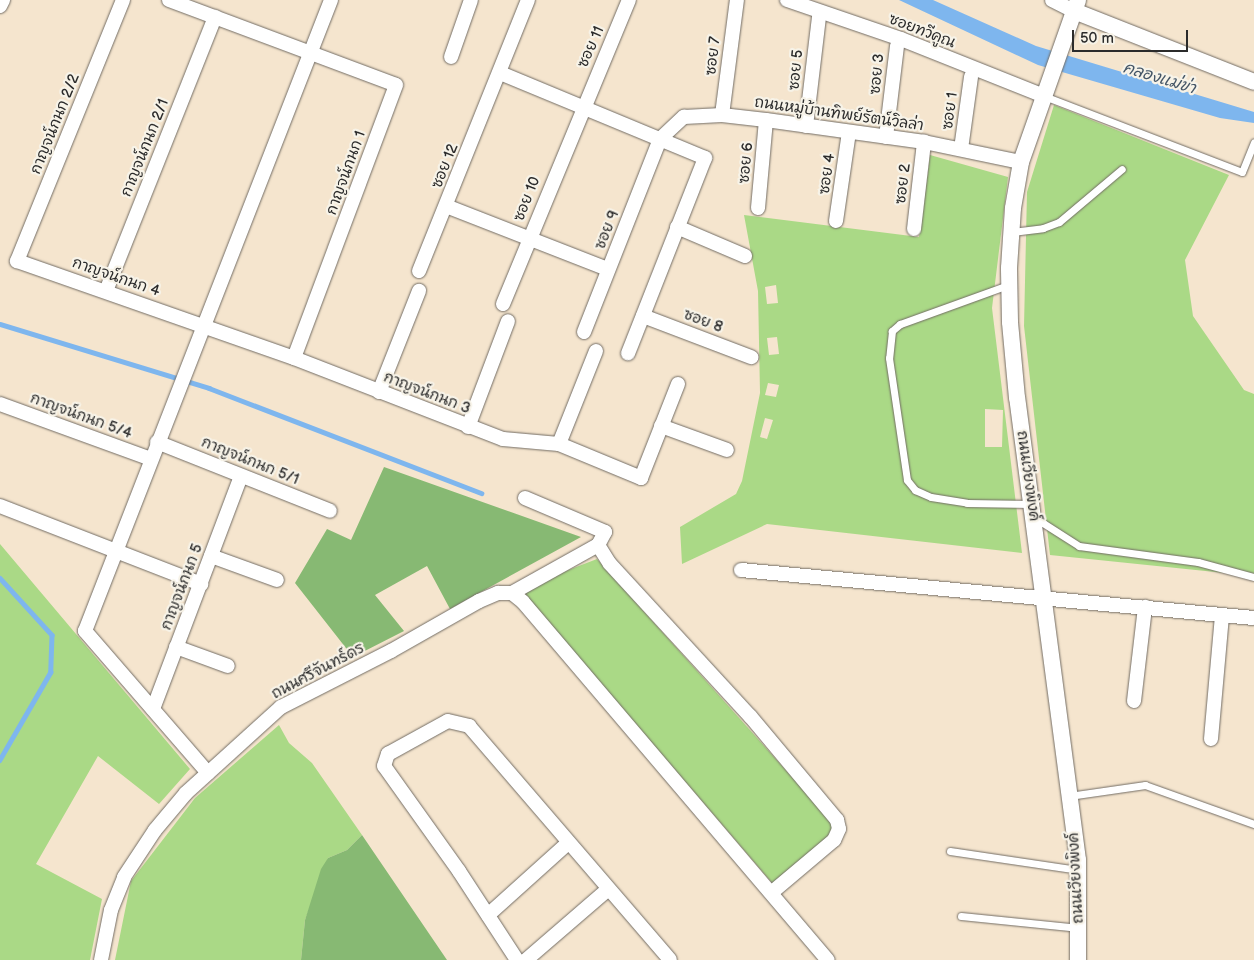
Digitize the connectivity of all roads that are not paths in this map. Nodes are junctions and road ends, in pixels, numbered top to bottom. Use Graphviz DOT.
graph roads {
  1 [pos="3,0"];
  2 [pos="123,0"];
  3 [pos="169,0"];
  4 [pos="330,0"];
  5 [pos="471,0"];
  6 [pos="528,0"];
  7 [pos="629,0"];
  8 [pos="737,0"];
  9 [pos="787,0"];
  10 [pos="1052,0"];
  11 [pos="1076,5"];
  12 [pos="0,6"];
  13 [pos="215,17"];
  14 [pos="818,17"];
  15 [pos="897,46"];
  16 [pos="310,53"];
  17 [pos="451,56"];
  18 [pos="500,73"];
  19 [pos="971,77"];
  20 [pos="1254,82"];
  21 [pos="1044,96"];
  22 [pos="582,107"];
  23 [pos="722,115"];
  24 [pos="766,120"];
  25 [pos="806,126"];
  26 [pos="849,132"];
  27 [pos="886,137"];
  28 [pos="660,140"];
  29 [pos="924,142"];
  30 [pos="1254,142"];
  31 [pos="961,150"];
  32 [pos="1021,162"];
  33 [pos="1122,169"];
  34 [pos="446,206"];
  35 [pos="758,208"];
  36 [pos="836,221"];
  37 [pos="678,227"];
  38 [pos="914,229"];
  39 [pos="1011,232"];
  40 [pos="529,238"];
  41 [pos="744,256"];
  42 [pos="17,261"];
  43 [pos="608,269"];
  44 [pos="419,272"];
  45 [pos="1009,285"];
  46 [pos="106,291"];
  47 [pos="419,291"];
  48 [pos="503,304"];
  49 [pos="643,316"];
  50 [pos="508,322"];
  51 [pos="203,325"];
  52 [pos="584,332"];
  53 [pos="596,351"];
  54 [pos="628,353"];
  55 [pos="751,357"];
  56 [pos="294,358"];
  57 [pos="678,384"];
  58 [pos="379,392"];
  59 [pos="0,404"];
  60 [pos="468,426"];
  61 [pos="661,426"];
  62 [pos="157,442"];
  63 [pos="559,444"];
  64 [pos="727,450"];
  65 [pos="151,459"];
  66 [pos="242,476"];
  67 [pos="525,498"];
  68 [pos="1031,504"];
  69 [pos="0,506"];
  70 [pos="330,511"];
  71 [pos="1034,523"];
  72 [pos="598,545"];
  73 [pos="115,550"];
  74 [pos="211,556"];
  75 [pos="741,570"];
  76 [pos="1254,577"];
  77 [pos="277,580"];
  78 [pos="200,584"];
  79 [pos="512,593"];
  80 [pos="1044,600"];
  81 [pos="1145,607"];
  82 [pos="1222,615"];
  83 [pos="1254,618"];
  84 [pos="176,647"];
  85 [pos="228,666"];
  86 [pos="1134,701"];
  87 [pos="153,709"];
  88 [pos="1212,739"];
  89 [pos="208,773"];
  90 [pos="1069,796"];
  91 [pos="1254,824"];
  92 [pos="568,843"];
  93 [pos="950,851"];
  94 [pos="1078,870"];
  95 [pos="608,890"];
  96 [pos="771,894"];
  97 [pos="488,915"];
  98 [pos="960,916"];
  99 [pos="1079,928"];
  100 [pos="101,960"];
  101 [pos="517,960"];
  102 [pos="526,960"];
  103 [pos="670,960"];
  104 [pos="828,960"];
  105 [pos="1078,960"];
  1 -- 12 [label="street"];
  2 -- 42 [label="street, กาญจน์กนก 2/2"];
  3 -- 13 [label="street"];
  4 -- 16 [label="street"];
  5 -- 17 [label="street"];
  6 -- 18 [label="street, ซอย 12"];
  7 -- 22 [label="street, ซอย 11"];
  8 -- 23 [label="street, ซอย 7"];
  9 -- 21 [label="street, ซอยทวีคูณ"];
  10 -- 11 [label="street"];
  11 -- 20 [label="street"];
  11 -- 21 [label="street, ถนนเวียงพิงค์"];
  13 -- 16 [label="street"];
  13 -- 46 [label="street, กาญจน์กนก 2/1"];
  14 -- 25 [label="street, ซอย 5"];
  15 -- 27 [label="street, ซอย 3"];
  16 -- 51 [label="street"];
  16 -- 56 [label="street, กาญจน์กนก 1"];
  18 -- 22 [label="street"];
  18 -- 34 [label="street, ซอย 12"];
  19 -- 31 [label="street, ซอย 1"];
  21 -- 30 [label="lane"];
  21 -- 32 [label="street, ถนนเวียงพิงค์"];
  22 -- 28 [label="street"];
  22 -- 40 [label="street, ซอย 10"];
  23 -- 24 [label="street, ถนนหมู่บ้านทิพย์รัตน์วิลล่า"];
  23 -- 28 [label="street, ถนนหมู่บ้านทิพย์รัตน์วิลล่า"];
  24 -- 25 [label="street, ถนนหมู่บ้านทิพย์รัตน์วิลล่า"];
  24 -- 35 [label="street, ซอย 6"];
  25 -- 26 [label="street, ถนนหมู่บ้านทิพย์รัตน์วิลล่า"];
  26 -- 27 [label="street, ถนนหมู่บ้านทิพย์รัตน์วิลล่า"];
  26 -- 36 [label="street, ซอย 4"];
  27 -- 29 [label="street, ถนนหมู่บ้านทิพย์รัตน์วิลล่า"];
  28 -- 37 [label="street"];
  28 -- 43 [label="street, ซอย 9"];
  29 -- 31 [label="street, ถนนหมู่บ้านทิพย์รัตน์วิลล่า"];
  29 -- 38 [label="street, ซอย 2"];
  31 -- 32 [label="street, ถนนหมู่บ้านทิพย์รัตน์วิลล่า"];
  32 -- 39 [label="street, ถนนเวียงพิงค์"];
  33 -- 39 [label="lane"];
  34 -- 40 [label="street"];
  34 -- 44 [label="street, ซอย 12"];
  37 -- 41 [label="street"];
  37 -- 49 [label="street"];
  39 -- 45 [label="street, ถนนเวียงพิงค์"];
  40 -- 43 [label="street"];
  40 -- 48 [label="street, ซอย 10"];
  42 -- 46 [label="street, กาญจน์กนก 4"];
  43 -- 52 [label="street, ซอย 9"];
  45 -- 68 [label="street, ถนนเวียงพิงค์"];
  45 -- 68 [label="lane"];
  46 -- 51 [label="street, กาญจน์กนก 4"];
  47 -- 58 [label="street"];
  49 -- 54 [label="street"];
  49 -- 55 [label="street, ซอย 8"];
  50 -- 60 [label="street"];
  51 -- 56 [label="street, กาญจน์กนก 3"];
  51 -- 62 [label="street"];
  53 -- 63 [label="street"];
  56 -- 58 [label="street, กาญจน์กนก 3"];
  57 -- 61 [label="street"];
  58 -- 60 [label="street, กาญจน์กนก 3"];
  59 -- 65 [label="street, กาญจน์กนก 5/4"];
  60 -- 63 [label="street, กาญจน์กนก 3"];
  61 -- 63 [label="street, กาญจน์กนก 3"];
  61 -- 64 [label="street"];
  62 -- 65 [label="street"];
  62 -- 66 [label="street, กาญจน์กนก 5/1"];
  65 -- 73 [label="street"];
  66 -- 70 [label="street, กาญจน์กนก 5/1"];
  66 -- 74 [label="street, กาญจน์กนก 5"];
  67 -- 72 [label="street"];
  68 -- 71 [label="street, ถนนเวียงพิงค์"];
  69 -- 73 [label="street"];
  71 -- 76 [label="lane"];
  71 -- 80 [label="street, ถนนเวียงพิงค์"];
  72 -- 79 [label="street, ถนนศรีจันทร์ดร"];
  72 -- 96 [label="street"];
  73 -- 78 [label="street"];
  73 -- 87 [label="street"];
  74 -- 77 [label="street"];
  74 -- 78 [label="street, กาญจน์กนก 5"];
  75 -- 80 [label="street"];
  78 -- 84 [label="street, กาญจน์กนก 5"];
  79 -- 89 [label="street, ถนนศรีจันทร์ดร"];
  79 -- 96 [label="street"];
  80 -- 81 [label="street"];
  80 -- 90 [label="street, ถนนเวียงพิงค์"];
  81 -- 82 [label="street"];
  81 -- 86 [label="street"];
  82 -- 83 [label="street"];
  82 -- 88 [label="street"];
  84 -- 85 [label="street"];
  84 -- 87 [label="street, กาญจน์กนก 5"];
  87 -- 89 [label="street"];
  89 -- 100 [label="street, ถนนศรีจันทร์ดร"];
  90 -- 91 [label="lane"];
  90 -- 94 [label="street, ถนนเวียงพิงค์"];
  92 -- 95 [label="street"];
  92 -- 97 [label="street"];
  92 -- 97 [label="street"];
  93 -- 94 [label="lane"];
  94 -- 99 [label="street, ถนนเวียงพิงค์"];
  95 -- 102 [label="street"];
  95 -- 103 [label="street"];
  96 -- 104 [label="street"];
  97 -- 101 [label="street"];
  98 -- 99 [label="lane"];
  99 -- 105 [label="street, ถนนเวียงพิงค์"];
}
